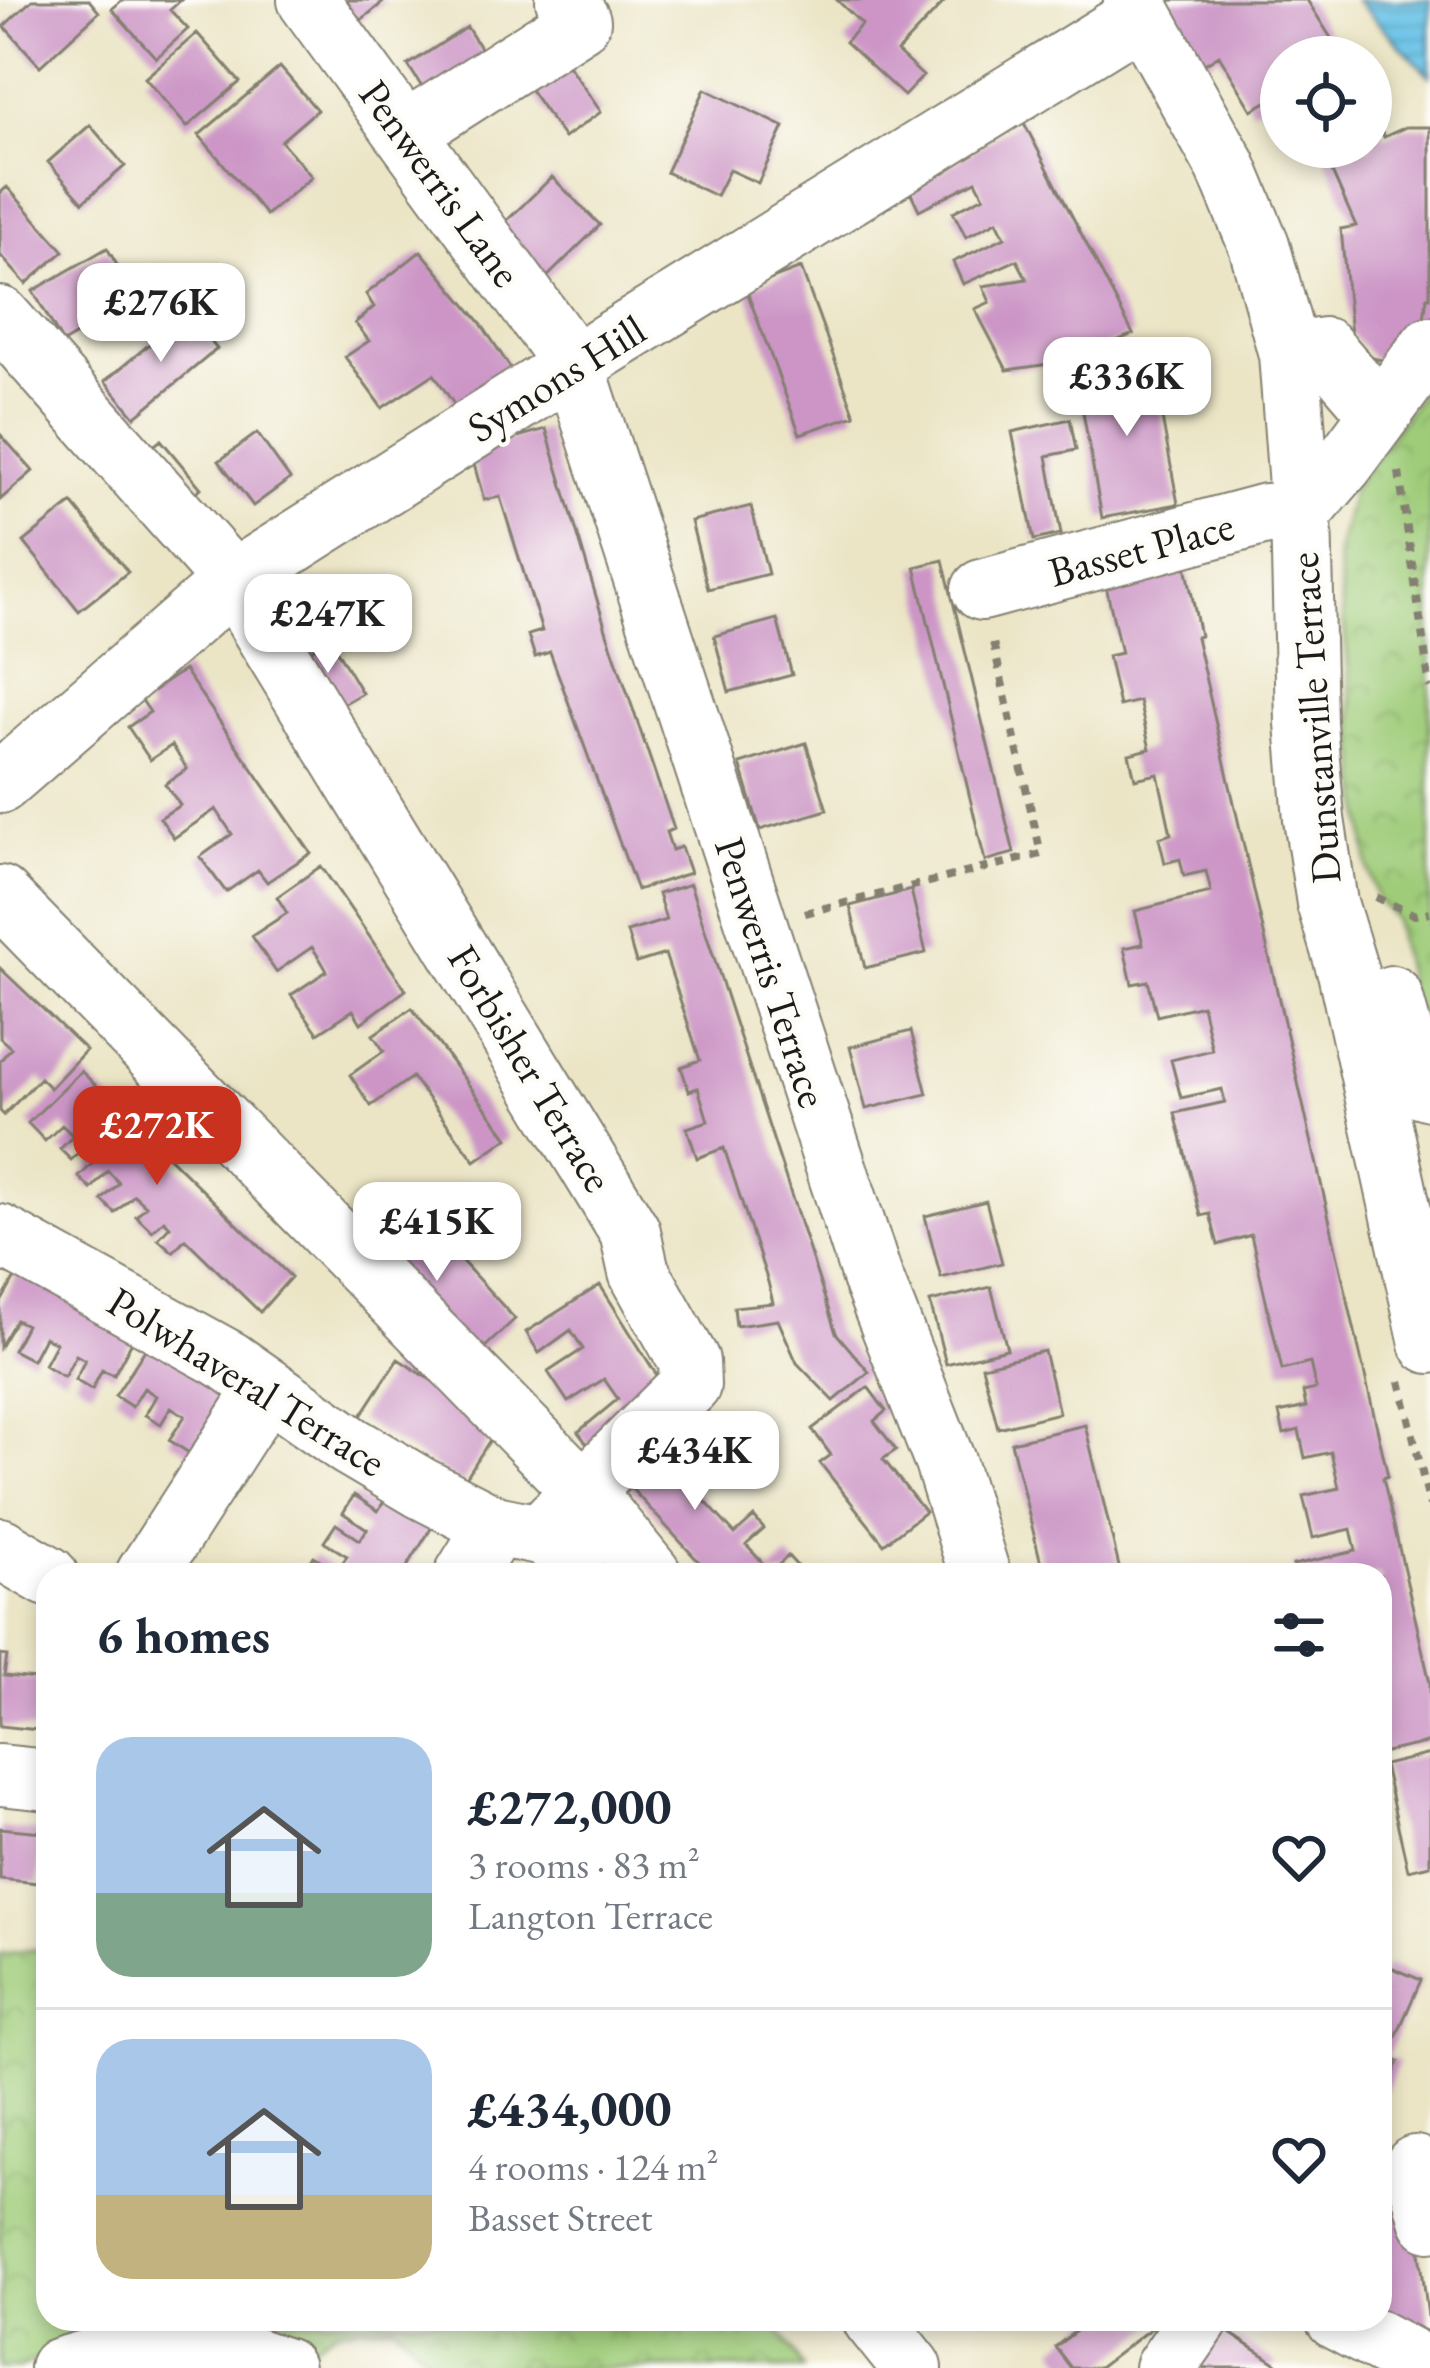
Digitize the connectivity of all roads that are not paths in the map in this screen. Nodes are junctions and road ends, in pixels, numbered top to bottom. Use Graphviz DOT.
graph roads {
  1 [pos="308,0"];
  2 [pos="566,0"];
  3 [pos="1138,7"];
  4 [pos="405,134"];
  5 [pos="0,317"];
  6 [pos="1430,347"];
  7 [pos="1289,354"];
  8 [pos="574,365"];
  9 [pos="1380,413"];
  10 [pos="1300,513"];
  11 [pos="233,581"];
  12 [pos="982,590"];
  13 [pos="0,783"];
  14 [pos="0,896"];
  15 [pos="1327,903"];
  16 [pos="1430,1090"];
  17 [pos="0,1235"];
  18 [pos="1430,1343"];
  19 [pos="267,1388"];
  20 [pos="583,1491"];
  21 [pos="500,1545"];
  22 [pos="0,1548"];
  23 [pos="154,1563"];
  24 [pos="612,1563"];
  25 [pos="641,1563"];
  26 [pos="976,1563"];
  27 [pos="36,1569"];
  28 [pos="0,1774"];
  29 [pos="36,1778"];
  30 [pos="883,2331"];
  31 [pos="1191,2331"];
  32 [pos="1359,2331"];
  33 [pos="60,2368"];
  34 [pos="283,2368"];
  35 [pos="912,2368"];
  36 [pos="1165,2368"];
  37 [pos="1428,2368"];
  1 -- 4 [label="street, Penwerris Lane"];
  2 -- 4 [label="street"];
  3 -- 7 [label="street, Dunstanville Terrace"];
  3 -- 8 [label="street, Symons Hill"];
  4 -- 8 [label="street, Penwerris Lane"];
  5 -- 11 [label="street"];
  6 -- 9 [label="street"];
  7 -- 9 [label="street"];
  7 -- 10 [label="street, Dunstanville Terrace"];
  8 -- 11 [label="street, Symons Hill"];
  8 -- 26 [label="street, Penwerris Terrace"];
  9 -- 10 [label="street"];
  10 -- 12 [label="street, Basset Place"];
  10 -- 15 [label="street, Dunstanville Terrace"];
  11 -- 13 [label="street, Symons Hill"];
  11 -- 20 [label="street, Forbisher Terrace"];
  14 -- 20 [label="street"];
  15 -- 16 [label="street"];
  15 -- 18 [label="street, Dunstanville Terrace"];
  17 -- 19 [label="street, Polwhaveral Terrace"];
  19 -- 21 [label="street, Polwhaveral Terrace"];
  19 -- 23 [label="street"];
  20 -- 21 [label="street, Forbisher Terrace"];
  20 -- 25 [label="street"];
  21 -- 24 [label="street, Polwhaveral Terrace"];
  22 -- 27 [label="street"];
  28 -- 29 [label="street"];
  30 -- 35 [label="street"];
  31 -- 36 [label="street"];
  32 -- 37 [label="street"];
  33 -- 34 [label="street"];
}
